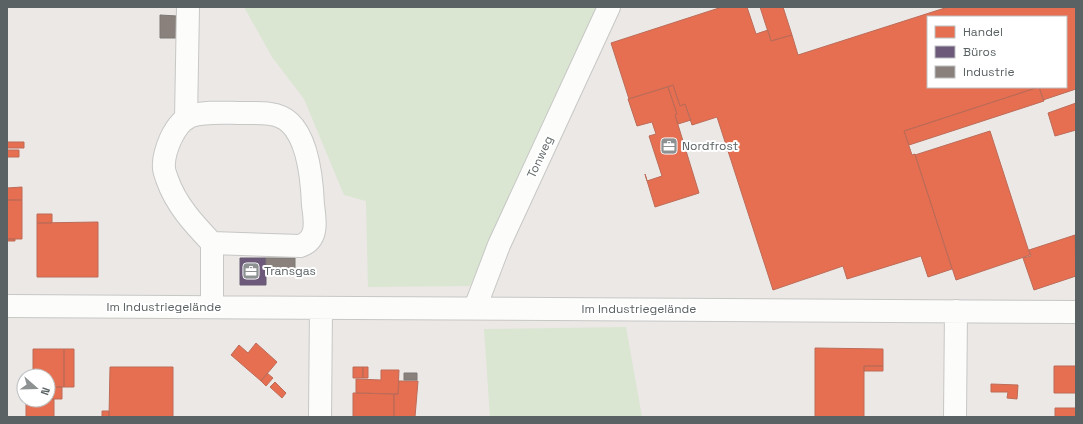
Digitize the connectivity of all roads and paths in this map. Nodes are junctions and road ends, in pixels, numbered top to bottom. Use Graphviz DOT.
graph roads {
  1 [pos="188,7"];
  2 [pos="609,7"];
  3 [pos="186,119"];
  4 [pos="212,243"];
  5 [pos="7,306"];
  6 [pos="212,307"];
  7 [pos="321,308"];
  8 [pos="475,308"];
  9 [pos="956,311"];
  10 [pos="1076,312"];
  11 [pos="320,417"];
  12 [pos="955,417"];
  1 -- 3 [label="street"];
  2 -- 8 [label="street, Tonweg"];
  3 -- 4 [label="street"];
  3 -- 4 [label="street"];
  4 -- 6 [label="street"];
  5 -- 6 [label="street, Im Industriegelände"];
  6 -- 7 [label="street, Im Industriegelände"];
  7 -- 8 [label="street, Im Industriegelände"];
  7 -- 11 [label="street"];
  8 -- 9 [label="street, Im Industriegelände"];
  9 -- 10 [label="street, Im Industriegelände"];
  9 -- 12 [label="street"];
}
